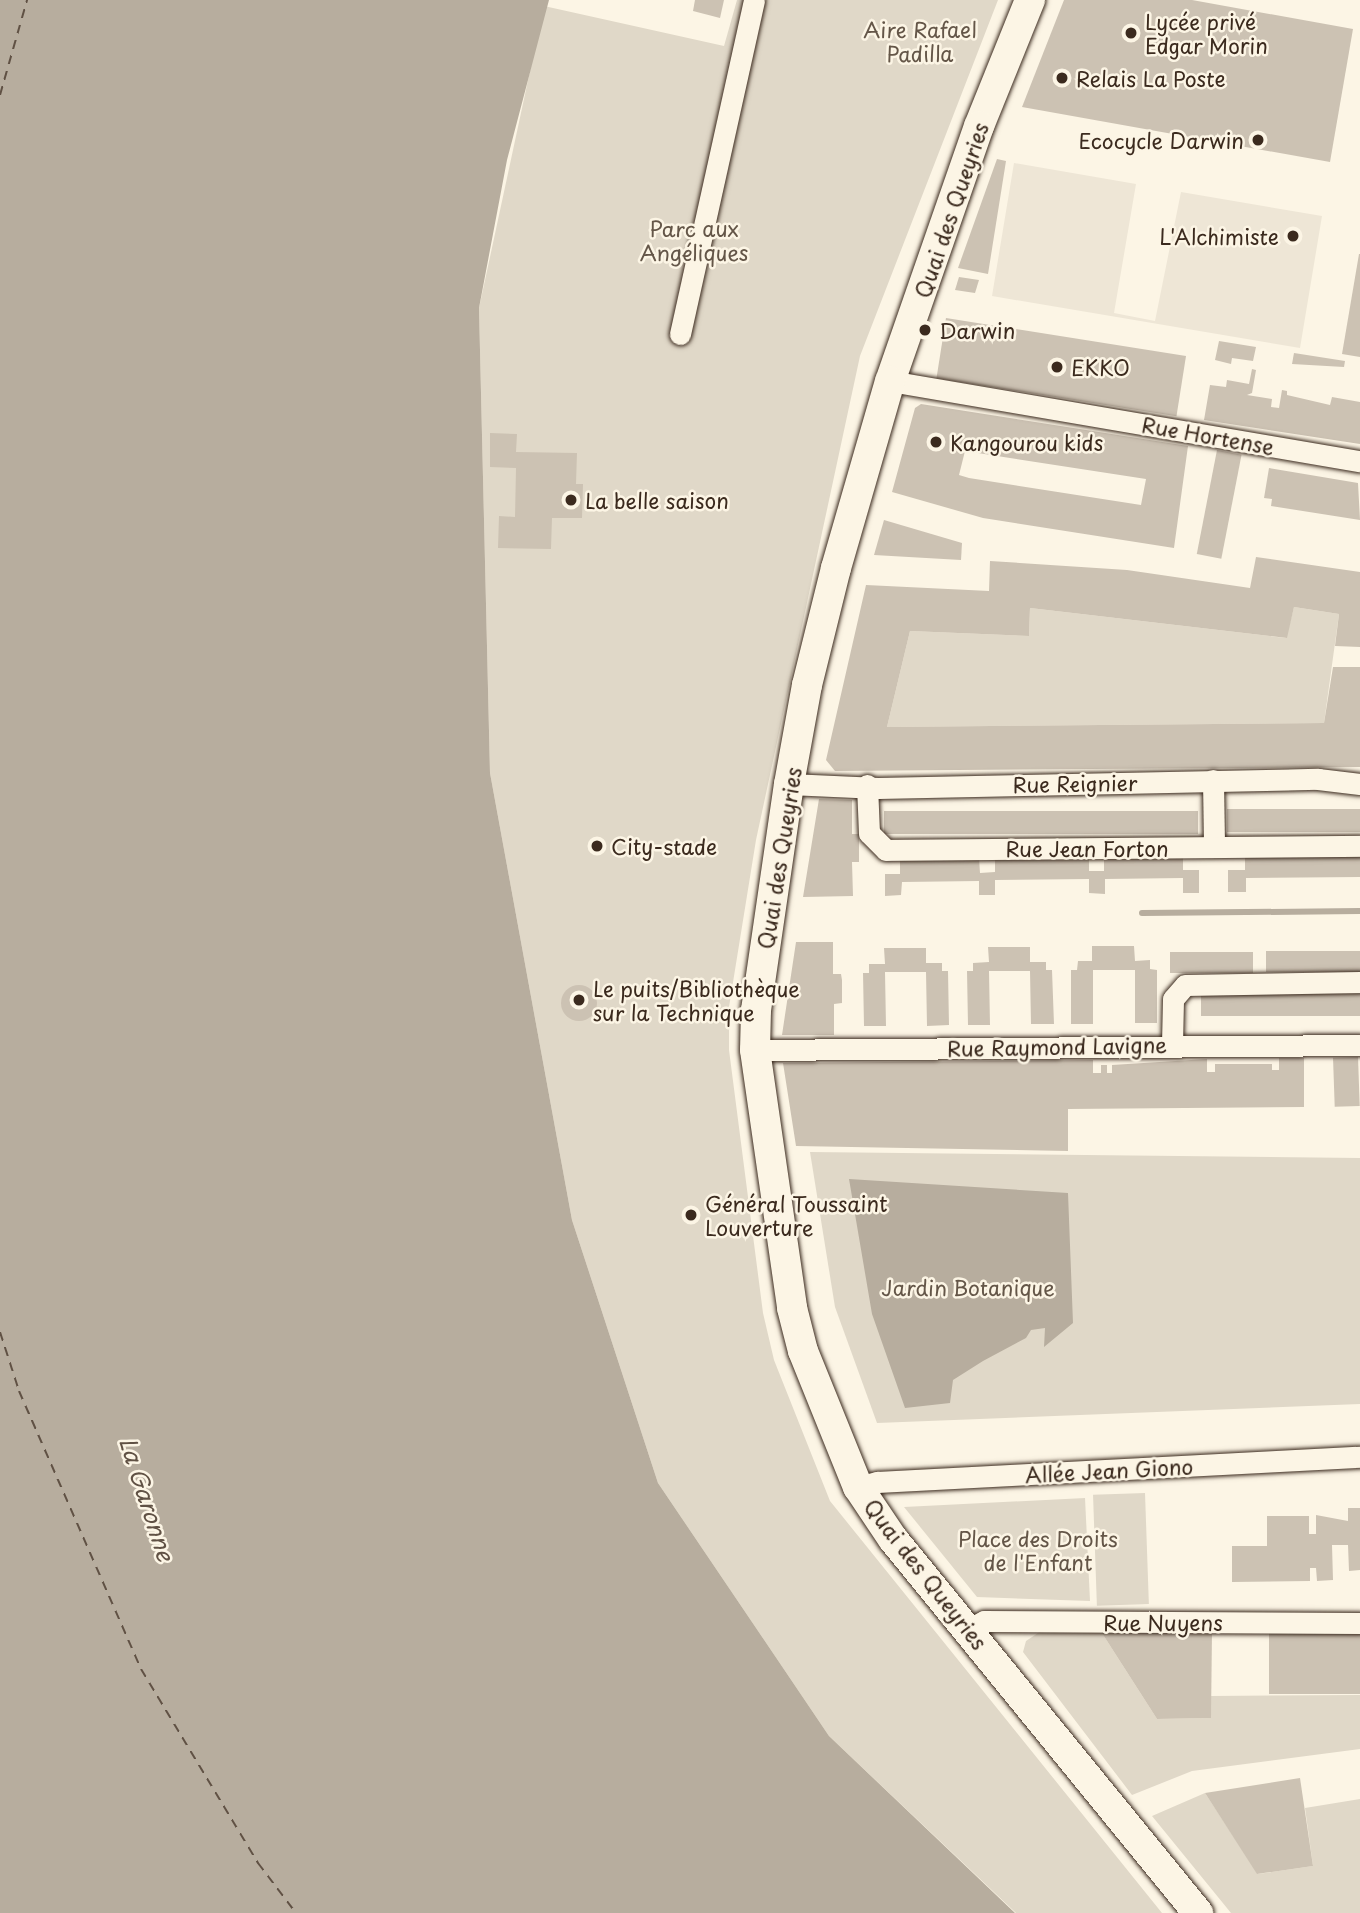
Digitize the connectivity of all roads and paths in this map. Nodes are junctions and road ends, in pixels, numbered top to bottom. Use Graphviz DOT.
graph roads {
  1 [pos="754,0"];
  2 [pos="1030,0"];
  3 [pos="680,334"];
  4 [pos="890,381"];
  5 [pos="1360,461"];
  6 [pos="1213,780"];
  7 [pos="789,784"];
  8 [pos="1360,784"];
  9 [pos="867,785"];
  10 [pos="1360,846"];
  11 [pos="1214,847"];
  12 [pos="1360,982"];
  13 [pos="1172,1044"];
  14 [pos="1360,1045"];
  15 [pos="755,1050"];
  16 [pos="1360,1457"];
  17 [pos="858,1487"];
  18 [pos="1360,1623"];
  19 [pos="969,1629"];
  20 [pos="1198,1913"];
  1 -- 3 [label="street"];
  2 -- 4 [label="main road, Quai des Queyries"];
  4 -- 5 [label="street, Rue Hortense"];
  4 -- 7 [label="main road, Quai des Queyries"];
  6 -- 8 [label="street, Rue Reignier"];
  6 -- 9 [label="street, Rue Reignier"];
  6 -- 11 [label="street"];
  7 -- 9 [label="street, Rue Reignier"];
  7 -- 15 [label="main road, Quai des Queyries"];
  9 -- 11 [label="street, Rue Jean Forton"];
  10 -- 11 [label="street, Rue Jean Forton"];
  12 -- 13 [label="street"];
  13 -- 14 [label="street, Rue Raymond Lavigne"];
  13 -- 15 [label="street, Rue Raymond Lavigne"];
  15 -- 17 [label="main road, Quai des Queyries"];
  16 -- 17 [label="street, Allée Jean Giono"];
  17 -- 19 [label="main road, Quai des Queyries"];
  18 -- 19 [label="street, Rue Nuyens"];
  19 -- 20 [label="main road, Quai des Queyries"];
}
